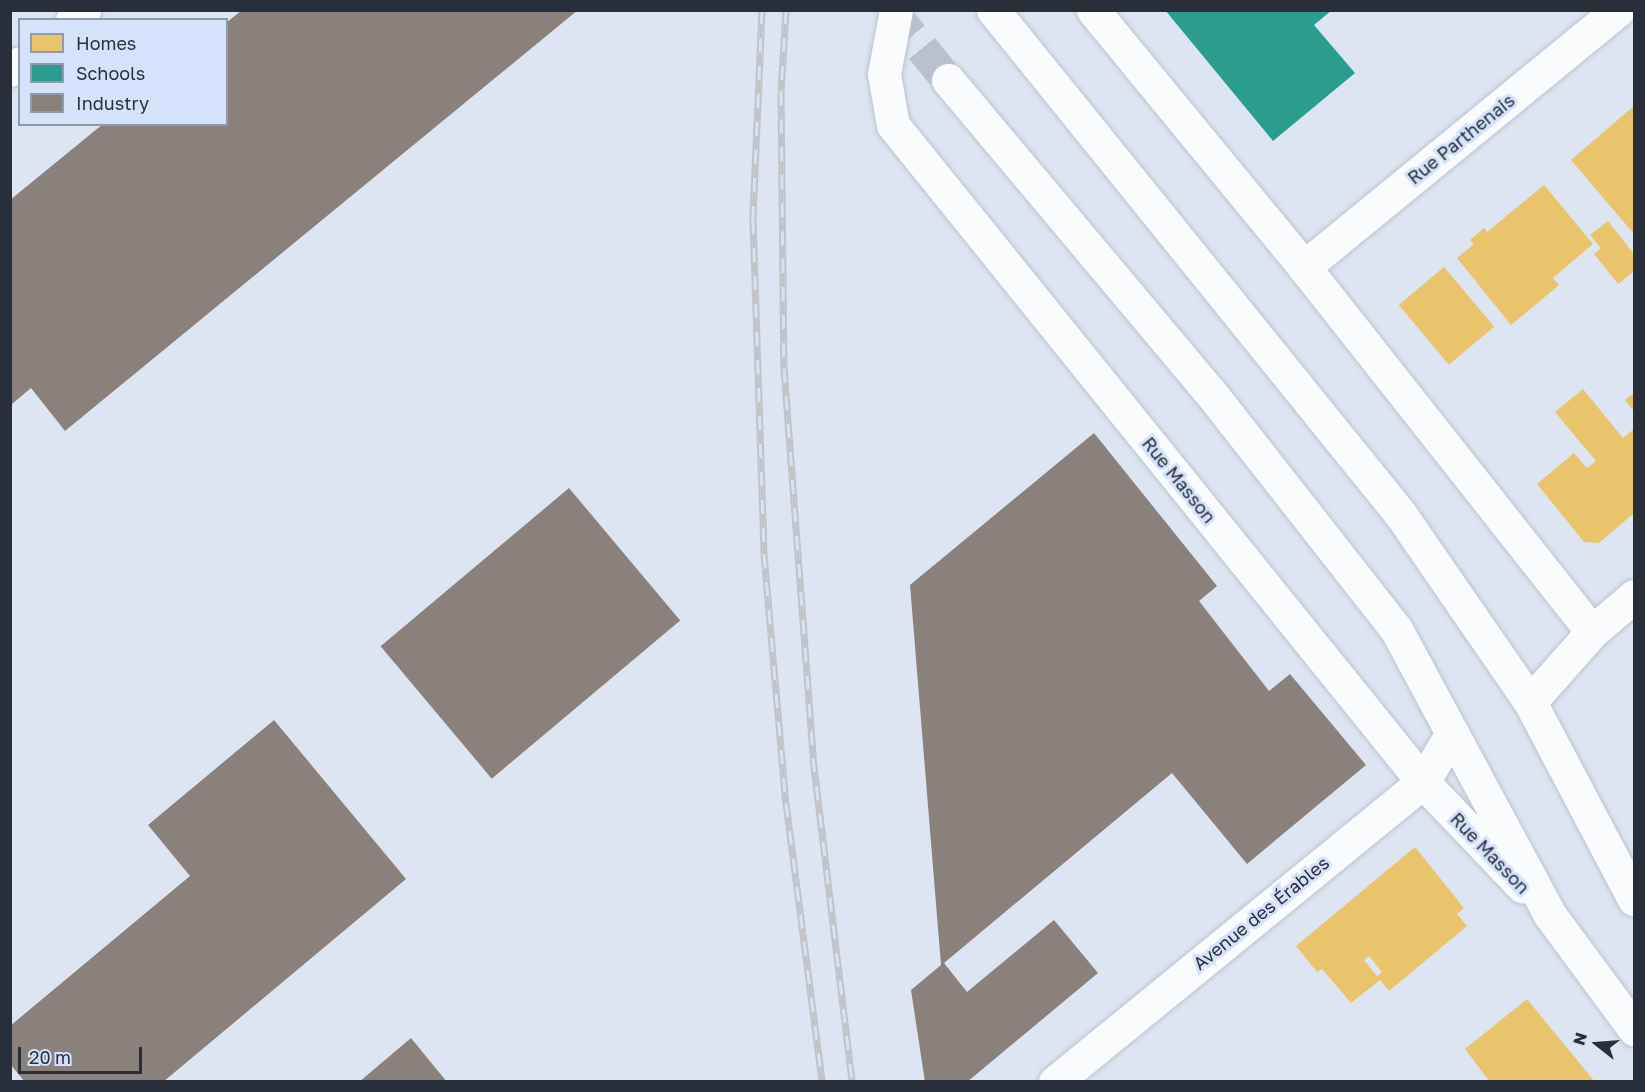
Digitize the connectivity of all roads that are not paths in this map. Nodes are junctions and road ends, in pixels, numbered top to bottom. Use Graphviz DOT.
graph roads {
  1 [pos="896,10"];
  2 [pos="993,10"];
  3 [pos="1093,10"];
  4 [pos="1618,10"];
  5 [pos="948,80"];
  6 [pos="1304,267"];
  7 [pos="1635,596"];
  8 [pos="1592,632"];
  9 [pos="1530,702"];
  10 [pos="1452,733"];
  11 [pos="1423,782"];
  12 [pos="1635,899"];
  13 [pos="1550,915"];
  14 [pos="1635,1029"];
  15 [pos="1055,1082"];
  1 -- 11 [label="street, Rue Masson"];
  2 -- 9 [label="street"];
  3 -- 6 [label="street"];
  4 -- 6 [label="street, Rue Parthenais"];
  5 -- 10 [label="street, Rue Masson"];
  6 -- 8 [label="street"];
  7 -- 8 [label="street"];
  8 -- 9 [label="street"];
  9 -- 12 [label="street"];
  10 -- 11 [label="street, Avenue des Érables"];
  10 -- 13 [label="street, Rue Masson"];
  11 -- 13 [label="street, Rue Masson"];
  11 -- 15 [label="street, Avenue des Érables"];
  13 -- 14 [label="street, Rue Masson"];
}
